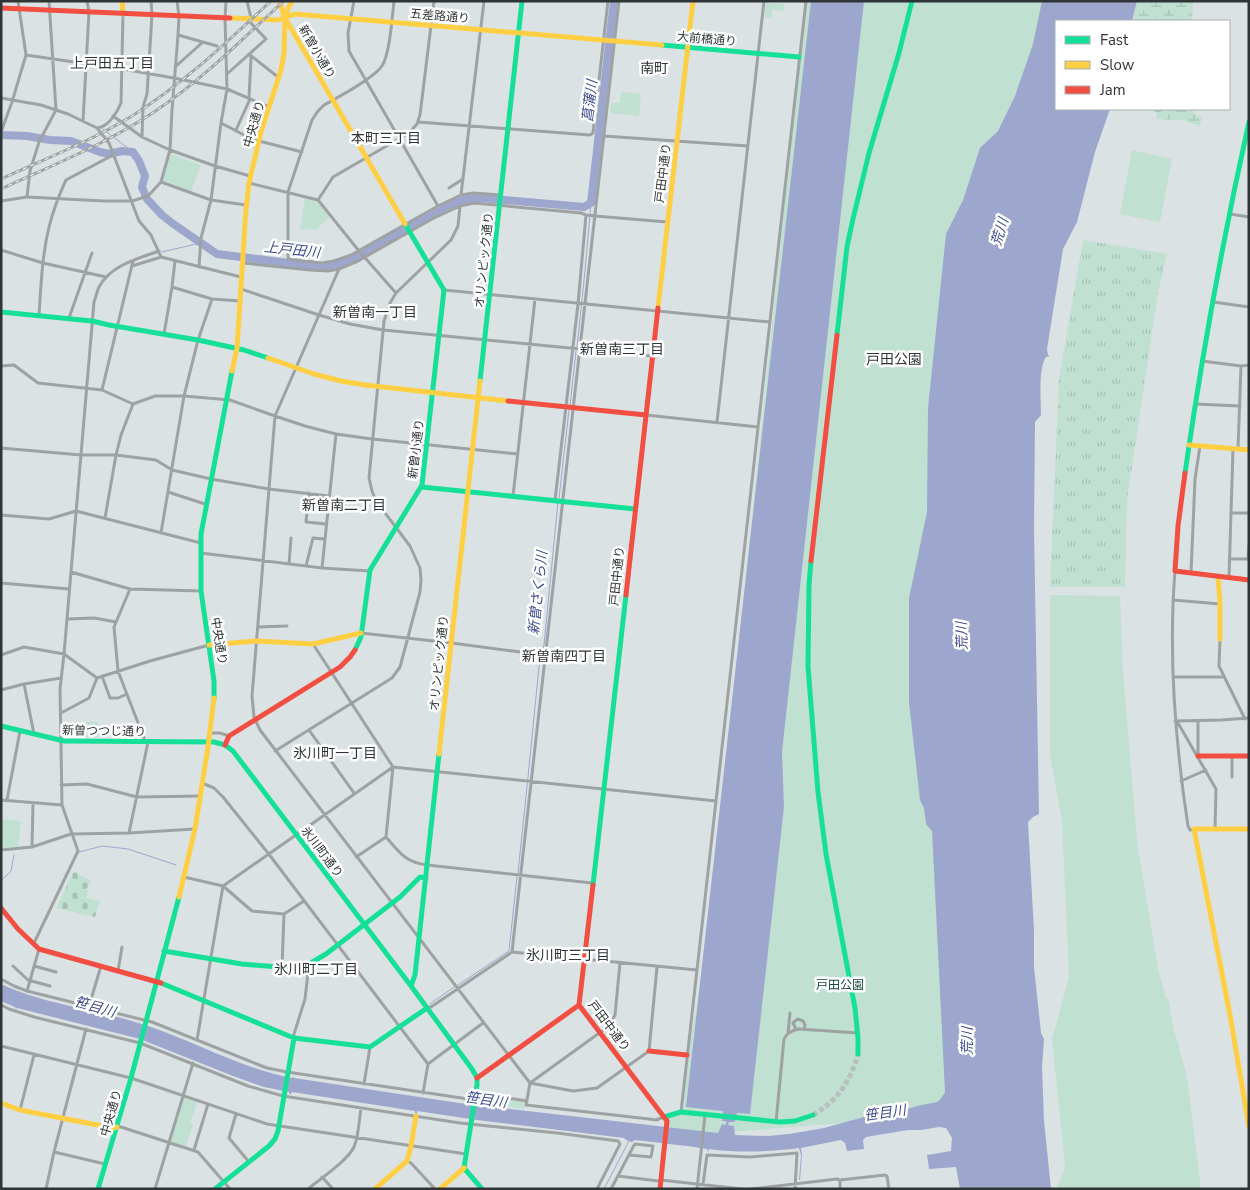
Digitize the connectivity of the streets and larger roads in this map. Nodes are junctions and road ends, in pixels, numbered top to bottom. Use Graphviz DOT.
graph roads {
  1 [pos="18,1"];
  2 [pos="49,1"];
  3 [pos="87,1"];
  4 [pos="122,1"];
  5 [pos="151,1"];
  6 [pos="177,1"];
  7 [pos="226,1"];
  8 [pos="247,1"];
  9 [pos="279,1"];
  10 [pos="293,1"];
  11 [pos="354,1"];
  12 [pos="394,1"];
  13 [pos="434,1"];
  14 [pos="484,1"];
  15 [pos="522,1"];
  16 [pos="608,1"];
  17 [pos="619,1"];
  18 [pos="692,1"];
  19 [pos="764,1"];
  20 [pos="806,1"];
  21 [pos="912,1"];
  22 [pos="1,8"];
  23 [pos="19,9"];
  24 [pos="50,10"];
  25 [pos="88,12"];
  26 [pos="123,14"];
  27 [pos="152,15"];
  28 [pos="178,16"];
  29 [pos="225,18"];
  30 [pos="285,18"];
  31 [pos="351,18"];
  32 [pos="249,19"];
  33 [pos="391,22"];
  34 [pos="431,26"];
  35 [pos="481,30"];
  36 [pos="519,33"];
  37 [pos="178,35"];
  38 [pos="604,40"];
  39 [pos="614,41"];
  40 [pos="203,42"];
  41 [pos="217,46"];
  42 [pos="687,47"];
  43 [pos="758,53"];
  44 [pos="250,54"];
  45 [pos="26,56"];
  46 [pos="800,57"];
  47 [pos="53,60"];
  48 [pos="86,64"];
  49 [pos="175,67"];
  50 [pos="122,69"];
  51 [pos="148,74"];
  52 [pos="226,74"];
  53 [pos="278,77"];
  54 [pos="174,78"];
  55 [pos="366,80"];
  56 [pos="227,89"];
  57 [pos="1,98"];
  58 [pos="249,99"];
  59 [pos="333,100"];
  60 [pos="12,101"];
  61 [pos="269,107"];
  62 [pos="56,110"];
  63 [pos="113,116"];
  64 [pos="83,122"];
  65 [pos="418,122"];
  66 [pos="1249,122"];
  67 [pos="221,123"];
  68 [pos="469,127"];
  69 [pos="100,128"];
  70 [pos="508,129"];
  71 [pos="236,130"];
  72 [pos="1,132"];
  73 [pos="604,136"];
  74 [pos="142,137"];
  75 [pos="399,138"];
  76 [pos="259,141"];
  77 [pos="676,141"];
  78 [pos="748,146"];
  79 [pos="170,150"];
  80 [pos="302,152"];
  81 [pos="113,153"];
  82 [pos="366,157"];
  83 [pos="215,166"];
  84 [pos="250,176"];
  85 [pos="463,179"];
  86 [pos="161,182"];
  87 [pos="249,183"];
  88 [pos="449,188"];
  89 [pos="288,192"];
  90 [pos="461,195"];
  91 [pos="501,196"];
  92 [pos="27,197"];
  93 [pos="58,199"];
  94 [pos="211,200"];
  95 [pos="318,200"];
  96 [pos="1,201"];
  97 [pos="132,201"];
  98 [pos="246,204"];
  99 [pos="500,204"];
  100 [pos="438,206"];
  101 [pos="460,206"];
  102 [pos="1230,214"];
  103 [pos="590,216"];
  104 [pos="1249,217"];
  105 [pos="667,222"];
  106 [pos="406,225"];
  107 [pos="410,232"];
  108 [pos="1,250"];
  109 [pos="359,250"];
  110 [pos="158,251"];
  111 [pos="92,253"];
  112 [pos="161,257"];
  113 [pos="365,257"];
  114 [pos="243,259"];
  115 [pos="133,261"];
  116 [pos="175,261"];
  117 [pos="428,262"];
  118 [pos="42,263"];
  119 [pos="132,266"];
  120 [pos="199,267"];
  121 [pos="339,269"];
  122 [pos="86,272"];
  123 [pos="106,277"];
  124 [pos="242,277"];
  125 [pos="172,287"];
  126 [pos="241,289"];
  127 [pos="444,290"];
  128 [pos="396,293"];
  129 [pos="490,295"];
  130 [pos="212,298"];
  131 [pos="535,300"];
  132 [pos="241,301"];
  133 [pos="1212,302"];
  134 [pos="581,304"];
  135 [pos="1249,307"];
  136 [pos="657,311"];
  137 [pos="1,312"];
  138 [pos="40,315"];
  139 [pos="319,315"];
  140 [pos="69,318"];
  141 [pos="729,318"];
  142 [pos="92,321"];
  143 [pos="770,322"];
  144 [pos="116,326"];
  145 [pos="382,330"];
  146 [pos="164,334"];
  147 [pos="439,336"];
  148 [pos="198,340"];
  149 [pos="485,340"];
  150 [pos="530,344"];
  151 [pos="237,348"];
  152 [pos="573,349"];
  153 [pos="580,349"];
  154 [pos="652,356"];
  155 [pos="1202,361"];
  156 [pos="1249,365"];
  157 [pos="1,366"];
  158 [pos="1241,366"];
  159 [pos="296,368"];
  160 [pos="378,386"];
  161 [pos="87,388"];
  162 [pos="102,390"];
  163 [pos="433,392"];
  164 [pos="184,396"];
  165 [pos="479,398"];
  166 [pos="227,400"];
  167 [pos="523,403"];
  168 [pos="133,404"];
  169 [pos="1195,404"];
  170 [pos="1240,406"];
  171 [pos="570,407"];
  172 [pos="646,415"];
  173 [pos="275,416"];
  174 [pos="717,422"];
  175 [pos="758,427"];
  176 [pos="336,434"];
  177 [pos="372,439"];
  178 [pos="427,445"];
  179 [pos="1189,446"];
  180 [pos="1200,446"];
  181 [pos="1,448"];
  182 [pos="473,449"];
  183 [pos="1235,449"];
  184 [pos="1249,450"];
  185 [pos="517,454"];
  186 [pos="81,455"];
  187 [pos="116,455"];
  188 [pos="172,470"];
  189 [pos="211,479"];
  190 [pos="422,487"];
  191 [pos="269,488"];
  192 [pos="168,492"];
  193 [pos="468,492"];
  194 [pos="309,493"];
  195 [pos="329,496"];
  196 [pos="512,496"];
  197 [pos="559,501"];
  198 [pos="206,504"];
  199 [pos="635,509"];
  200 [pos="76,511"];
  201 [pos="1231,513"];
  202 [pos="1249,513"];
  203 [pos="1,515"];
  204 [pos="105,518"];
  205 [pos="326,524"];
  206 [pos="396,528"];
  207 [pos="161,533"];
  208 [pos="291,538"];
  209 [pos="324,539"];
  210 [pos="201,543"];
  211 [pos="1249,544"];
  212 [pos="200,553"];
  213 [pos="1230,559"];
  214 [pos="1249,559"];
  215 [pos="264,561"];
  216 [pos="289,564"];
  217 [pos="306,566"];
  218 [pos="322,568"];
  219 [pos="1175,571"];
  220 [pos="70,572"];
  221 [pos="370,572"];
  222 [pos="1191,573"];
  223 [pos="1218,576"];
  224 [pos="1229,577"];
  225 [pos="1249,580"];
  226 [pos="1,583"];
  227 [pos="69,589"];
  228 [pos="130,589"];
  229 [pos="201,591"];
  230 [pos="1172,600"];
  231 [pos="1220,604"];
  232 [pos="67,619"];
  233 [pos="116,622"];
  234 [pos="258,626"];
  235 [pos="287,626"];
  236 [pos="361,633"];
  237 [pos="408,638"];
  238 [pos="1220,638"];
  239 [pos="256,641"];
  240 [pos="452,643"];
  241 [pos="313,644"];
  242 [pos="210,645"];
  243 [pos="64,654"];
  244 [pos="1,655"];
  245 [pos="543,655"];
  246 [pos="118,671"];
  247 [pos="331,673"];
  248 [pos="102,676"];
  249 [pos="1224,676"];
  250 [pos="1172,677"];
  251 [pos="61,678"];
  252 [pos="97,678"];
  253 [pos="24,684"];
  254 [pos="1,690"];
  255 [pos="127,694"];
  256 [pos="352,703"];
  257 [pos="61,713"];
  258 [pos="1247,718"];
  259 [pos="255,720"];
  260 [pos="1175,721"];
  261 [pos="1198,721"];
  262 [pos="1,726"];
  263 [pos="309,730"];
  264 [pos="20,731"];
  265 [pos="210,733"];
  266 [pos="34,734"];
  267 [pos="229,736"];
  268 [pos="61,741"];
  269 [pos="146,742"];
  270 [pos="208,742"];
  271 [pos="225,745"];
  272 [pos="276,751"];
  273 [pos="1198,756"];
  274 [pos="1232,756"];
  275 [pos="1249,756"];
  276 [pos="393,767"];
  277 [pos="1206,770"];
  278 [pos="438,771"];
  279 [pos="1232,777"];
  280 [pos="531,781"];
  281 [pos="1181,781"];
  282 [pos="202,783"];
  283 [pos="61,785"];
  284 [pos="603,789"];
  285 [pos="354,793"];
  286 [pos="200,796"];
  287 [pos="137,797"];
  288 [pos="1,800"];
  289 [pos="7,800"];
  290 [pos="716,801"];
  291 [pos="33,803"];
  292 [pos="62,805"];
  293 [pos="324,815"];
  294 [pos="195,829"];
  295 [pos="1194,829"];
  296 [pos="1216,829"];
  297 [pos="1249,829"];
  298 [pos="129,833"];
  299 [pos="72,834"];
  300 [pos="296,834"];
  301 [pos="386,838"];
  302 [pos="32,847"];
  303 [pos="1,850"];
  304 [pos="268,853"];
  305 [pos="356,857"];
  306 [pos="427,865"];
  307 [pos="521,875"];
  308 [pos="184,877"];
  309 [pos="426,878"];
  310 [pos="592,883"];
  311 [pos="223,886"];
  312 [pos="304,901"];
  313 [pos="392,904"];
  314 [pos="1,908"];
  315 [pos="284,914"];
  316 [pos="364,925"];
  317 [pos="419,939"];
  318 [pos="34,943"];
  319 [pos="338,945"];
  320 [pos="122,947"];
  321 [pos="39,949"];
  322 [pos="164,951"];
  323 [pos="512,952"];
  324 [pos="211,959"];
  325 [pos="584,959"];
  326 [pos="620,963"];
  327 [pos="309,964"];
  328 [pos="13,966"];
  329 [pos="34,966"];
  330 [pos="100,966"];
  331 [pos="658,967"];
  332 [pos="282,968"];
  333 [pos="697,970"];
  334 [pos="118,971"];
  335 [pos="56,972"];
  336 [pos="1,979"];
  337 [pos="30,981"];
  338 [pos="156,982"];
  339 [pos="50,986"];
  340 [pos="411,986"];
  341 [pos="457,989"];
  342 [pos="27,991"];
  343 [pos="204,1001"];
  344 [pos="1,1005"];
  345 [pos="579,1005"];
  346 [pos="89,1006"];
  347 [pos="427,1008"];
  348 [pos="790,1013"];
  349 [pos="146,1021"];
  350 [pos="483,1023"];
  351 [pos="400,1026"];
  352 [pos="796,1029"];
  353 [pos="804,1029"];
  354 [pos="86,1030"];
  355 [pos="601,1032"];
  356 [pos="788,1033"];
  357 [pos="858,1033"];
  358 [pos="294,1038"];
  359 [pos="197,1040"];
  360 [pos="140,1042"];
  361 [pos="454,1044"];
  362 [pos="1,1046"];
  363 [pos="370,1047"];
  364 [pos="649,1051"];
  365 [pos="34,1054"];
  366 [pos="858,1054"];
  367 [pos="687,1055"];
  368 [pos="508,1056"];
  369 [pos="193,1063"];
  370 [pos="428,1064"];
  371 [pos="76,1065"];
  372 [pos="627,1067"];
  373 [pos="287,1073"];
  374 [pos="131,1078"];
  375 [pos="477,1078"];
  376 [pos="364,1084"];
  377 [pos="530,1084"];
  378 [pos="423,1092"];
  379 [pos="476,1093"];
  380 [pos="284,1095"];
  381 [pos="183,1096"];
  382 [pos="475,1101"];
  383 [pos="1,1103"];
  384 [pos="526,1103"];
  385 [pos="208,1104"];
  386 [pos="361,1108"];
  387 [pos="20,1110"];
  388 [pos="681,1112"];
  389 [pos="236,1114"];
  390 [pos="813,1115"];
  391 [pos="416,1116"];
  392 [pos="664,1117"];
  393 [pos="707,1117"];
  394 [pos="63,1118"];
  395 [pos="471,1122"];
  396 [pos="776,1122"];
  397 [pos="279,1126"];
  398 [pos="117,1127"];
  399 [pos="1249,1127"];
  400 [pos="357,1138"];
  401 [pos="169,1142"];
  402 [pos="411,1146"];
  403 [pos="194,1150"];
  404 [pos="54,1152"];
  405 [pos="466,1154"];
  406 [pos="629,1155"];
  407 [pos="408,1161"];
  408 [pos="249,1162"];
  409 [pos="106,1164"];
  410 [pos="464,1168"];
  411 [pos="618,1176"];
  412 [pos="322,1177"];
  413 [pos="661,1180"];
  414 [pos="840,1180"];
  415 [pos="224,1182"];
  416 [pos="698,1182"];
  417 [pos="704,1184"];
  418 [pos="796,1184"];
  419 [pos="46,1189"];
  420 [pos="98,1189"];
  421 [pos="155,1189"];
  422 [pos="215,1189"];
  423 [pos="230,1189"];
  424 [pos="308,1189"];
  425 [pos="333,1189"];
  426 [pos="376,1189"];
  427 [pos="435,1189"];
  428 [pos="440,1189"];
  429 [pos="482,1189"];
  430 [pos="597,1189"];
  431 [pos="611,1189"];
  432 [pos="660,1189"];
  433 [pos="697,1189"];
  434 [pos="742,1189"];
  435 [pos="751,1189"];
  436 [pos="795,1189"];
  437 [pos="840,1189"];
  438 [pos="889,1189"];
  1 -- 23 [label="street"];
  2 -- 24 [label="street"];
  3 -- 25 [label="street"];
  4 -- 26 [label="street"];
  5 -- 27 [label="street"];
  6 -- 28 [label="street"];
  7 -- 29 [label="street"];
  8 -- 32 [label="street"];
  9 -- 30 [label="street, 中央通り"];
  10 -- 30 [label="street"];
  11 -- 31 [label="street"];
  12 -- 33 [label="street"];
  13 -- 34 [label="street"];
  14 -- 35 [label="street"];
  15 -- 36 [label="street, オリンピック通り"];
  16 -- 38 [label="street"];
  17 -- 39 [label="street"];
  18 -- 42 [label="street, 戸田中通り"];
  19 -- 43 [label="street"];
  20 -- 46 [label="street"];
  21 -- 357 [label="street"];
  22 -- 23 [label="street, 五差路通り"];
  23 -- 24 [label="street, 五差路通り"];
  23 -- 45 [label="street"];
  24 -- 25 [label="street, 五差路通り"];
  24 -- 47 [label="street"];
  25 -- 26 [label="street, 五差路通り"];
  25 -- 48 [label="street"];
  26 -- 27 [label="street, 五差路通り"];
  26 -- 50 [label="street"];
  27 -- 28 [label="street, 五差路通り"];
  27 -- 51 [label="street"];
  28 -- 29 [label="street, 五差路通り"];
  28 -- 37 [label="street"];
  29 -- 32 [label="street, 五差路通り"];
  29 -- 52 [label="street"];
  30 -- 31 [label="street, 五差路通り"];
  30 -- 32 [label="street, 五差路通り"];
  30 -- 53 [label="street, 中央通り"];
  30 -- 59 [label="street, 新曽小通り"];
  31 -- 33 [label="street, 五差路通り"];
  31 -- 55 [label="street"];
  32 -- 44 [label="street"];
  33 -- 34 [label="street, 五差路通り"];
  33 -- 55 [label="street"];
  34 -- 35 [label="street, 五差路通り"];
  34 -- 65 [label="street"];
  35 -- 36 [label="street, 五差路通り"];
  35 -- 68 [label="street"];
  36 -- 38 [label="street"];
  36 -- 70 [label="street, オリンピック通り"];
  37 -- 40 [label="street"];
  37 -- 49 [label="street"];
  38 -- 39 [label="street, 大前橋通り"];
  38 -- 70 [label="street"];
  39 -- 42 [label="street, 大前橋通り"];
  39 -- 73 [label="street"];
  40 -- 41 [label="street"];
  40 -- 49 [label="street"];
  42 -- 43 [label="street, 大前橋通り"];
  42 -- 77 [label="street, 戸田中通り"];
  43 -- 46 [label="street, 大前橋通り"];
  43 -- 78 [label="street"];
  44 -- 52 [label="street"];
  44 -- 53 [label="street"];
  44 -- 58 [label="street"];
  45 -- 47 [label="street"];
  45 -- 60 [label="street"];
  46 -- 143 [label="street"];
  47 -- 48 [label="street"];
  47 -- 62 [label="street"];
  48 -- 50 [label="street"];
  48 -- 64 [label="street"];
  49 -- 54 [label="street"];
  50 -- 51 [label="street"];
  50 -- 63 [label="street"];
  51 -- 54 [label="street"];
  51 -- 74 [label="street"];
  52 -- 56 [label="street"];
  53 -- 61 [label="street, 中央通り"];
  54 -- 56 [label="street"];
  54 -- 79 [label="street"];
  55 -- 59 [label="street"];
  55 -- 75 [label="street"];
  56 -- 58 [label="street"];
  56 -- 67 [label="street"];
  57 -- 60 [label="street"];
  58 -- 61 [label="street"];
  58 -- 71 [label="street"];
  59 -- 80 [label="street"];
  59 -- 82 [label="street, 新曽小通り"];
  60 -- 62 [label="street"];
  60 -- 72 [label="street"];
  61 -- 76 [label="street, 中央通り"];
  62 -- 64 [label="street"];
  62 -- 92 [label="street"];
  63 -- 69 [label="street"];
  63 -- 74 [label="street"];
  64 -- 69 [label="street"];
  65 -- 68 [label="street"];
  65 -- 75 [label="street"];
  66 -- 102 [label="street"];
  67 -- 71 [label="street"];
  67 -- 83 [label="street"];
  68 -- 70 [label="street"];
  68 -- 85 [label="street"];
  69 -- 81 [label="street"];
  70 -- 91 [label="street, オリンピック通り"];
  71 -- 76 [label="street"];
  73 -- 77 [label="street"];
  73 -- 103 [label="street"];
  74 -- 79 [label="street"];
  75 -- 82 [label="street"];
  75 -- 100 [label="street"];
  76 -- 80 [label="street"];
  76 -- 84 [label="street, 中央通り"];
  77 -- 78 [label="street"];
  77 -- 105 [label="street, 戸田中通り"];
  78 -- 141 [label="street"];
  79 -- 83 [label="street"];
  79 -- 86 [label="street"];
  80 -- 89 [label="street"];
  81 -- 93 [label="street"];
  81 -- 97 [label="street"];
  82 -- 95 [label="street"];
  82 -- 106 [label="street, 新曽小通り"];
  83 -- 84 [label="street"];
  83 -- 94 [label="street"];
  84 -- 87 [label="street, 中央通り"];
  85 -- 88 [label="street"];
  85 -- 90 [label="street"];
  86 -- 94 [label="street"];
  86 -- 97 [label="street"];
  87 -- 89 [label="street"];
  87 -- 98 [label="street, 中央通り"];
  89 -- 95 [label="street"];
  89 -- 109 [label="street"];
  90 -- 91 [label="street"];
  90 -- 100 [label="street"];
  91 -- 99 [label="street, オリンピック通り"];
  92 -- 93 [label="street"];
  92 -- 96 [label="street"];
  93 -- 97 [label="street"];
  93 -- 118 [label="street"];
  94 -- 98 [label="street"];
  94 -- 120 [label="street"];
  95 -- 109 [label="street"];
  97 -- 110 [label="street"];
  98 -- 114 [label="street, 中央通り"];
  99 -- 101 [label="street"];
  99 -- 103 [label="street"];
  99 -- 129 [label="street, オリンピック通り"];
  100 -- 106 [label="street"];
  101 -- 107 [label="street"];
  101 -- 117 [label="street"];
  102 -- 104 [label="street"];
  102 -- 133 [label="street"];
  103 -- 105 [label="street"];
  103 -- 134 [label="street"];
  103 -- 134 [label="street"];
  105 -- 136 [label="street, 戸田中通り"];
  106 -- 107 [label="street, 新曽小通り"];
  106 -- 109 [label="street"];
  107 -- 113 [label="street"];
  107 -- 117 [label="street"];
  108 -- 118 [label="street"];
  109 -- 113 [label="street"];
  110 -- 112 [label="street"];
  110 -- 115 [label="street"];
  111 -- 122 [label="street"];
  112 -- 116 [label="street"];
  112 -- 119 [label="street"];
  113 -- 121 [label="street"];
  113 -- 128 [label="street"];
  114 -- 121 [label="street"];
  114 -- 124 [label="street, 中央通り"];
  115 -- 119 [label="street"];
  115 -- 123 [label="street"];
  116 -- 120 [label="street"];
  116 -- 125 [label="street"];
  117 -- 127 [label="street"];
  117 -- 128 [label="street"];
  118 -- 122 [label="street"];
  118 -- 138 [label="street"];
  119 -- 144 [label="street"];
  120 -- 124 [label="street"];
  121 -- 139 [label="street"];
  122 -- 123 [label="street"];
  122 -- 140 [label="street"];
  123 -- 142 [label="street"];
  124 -- 126 [label="street, 中央通り"];
  125 -- 130 [label="street"];
  125 -- 146 [label="street"];
  126 -- 132 [label="street, 中央通り"];
  126 -- 139 [label="street"];
  127 -- 129 [label="street"];
  127 -- 147 [label="street, 新曽小通り"];
  128 -- 145 [label="street"];
  129 -- 131 [label="street"];
  129 -- 149 [label="street, オリンピック通り"];
  130 -- 132 [label="street"];
  130 -- 148 [label="street"];
  131 -- 134 [label="street"];
  131 -- 150 [label="street"];
  132 -- 151 [label="street, 中央通り"];
  133 -- 135 [label="street"];
  133 -- 155 [label="street"];
  134 -- 136 [label="street"];
  134 -- 152 [label="street"];
  134 -- 153 [label="street"];
  136 -- 141 [label="street"];
  136 -- 154 [label="street, 戸田中通り"];
  137 -- 138 [label="street"];
  138 -- 140 [label="street"];
  139 -- 145 [label="street"];
  139 -- 159 [label="street"];
  140 -- 142 [label="street"];
  141 -- 143 [label="street"];
  141 -- 174 [label="street"];
  142 -- 144 [label="street"];
  142 -- 161 [label="street"];
  143 -- 175 [label="street"];
  144 -- 146 [label="street"];
  144 -- 162 [label="street"];
  145 -- 147 [label="street"];
  145 -- 160 [label="street"];
  146 -- 148 [label="street"];
  147 -- 149 [label="street"];
  147 -- 163 [label="street, 新曽小通り"];
  148 -- 151 [label="street"];
  148 -- 164 [label="street"];
  149 -- 150 [label="street"];
  149 -- 165 [label="street, オリンピック通り"];
  150 -- 152 [label="street"];
  150 -- 167 [label="street"];
  151 -- 159 [label="street"];
  151 -- 166 [label="street, 中央通り"];
  152 -- 153 [label="street"];
  152 -- 171 [label="street"];
  153 -- 154 [label="street"];
  153 -- 171 [label="street"];
  154 -- 172 [label="street, 戸田中通り"];
  155 -- 158 [label="street"];
  155 -- 169 [label="street"];
  156 -- 158 [label="street"];
  157 -- 161 [label="street"];
  158 -- 170 [label="street"];
  159 -- 160 [label="street"];
  159 -- 173 [label="street"];
  160 -- 163 [label="street"];
  160 -- 177 [label="street"];
  161 -- 162 [label="street"];
  161 -- 186 [label="street"];
  162 -- 168 [label="street"];
  163 -- 165 [label="street"];
  163 -- 178 [label="street, 新曽小通り"];
  164 -- 166 [label="street"];
  164 -- 168 [label="street"];
  164 -- 188 [label="street"];
  165 -- 167 [label="street"];
  165 -- 182 [label="street, オリンピック通り"];
  166 -- 173 [label="street"];
  166 -- 189 [label="street, 中央通り"];
  167 -- 171 [label="street"];
  167 -- 185 [label="street"];
  168 -- 187 [label="street"];
  169 -- 170 [label="street"];
  169 -- 179 [label="street"];
  170 -- 183 [label="street"];
  171 -- 172 [label="street"];
  171 -- 197 [label="street"];
  171 -- 197 [label="street"];
  172 -- 174 [label="street"];
  172 -- 199 [label="street, 戸田中通り"];
  173 -- 176 [label="street"];
  173 -- 191 [label="street"];
  174 -- 175 [label="street"];
  175 -- 290 [label="street"];
  176 -- 177 [label="street"];
  176 -- 195 [label="street"];
  177 -- 178 [label="street"];
  177 -- 206 [label="street"];
  178 -- 182 [label="street"];
  178 -- 190 [label="street, 新曽小通り"];
  179 -- 180 [label="street"];
  179 -- 219 [label="street"];
  180 -- 183 [label="street"];
  180 -- 222 [label="street"];
  181 -- 186 [label="street"];
  182 -- 185 [label="street"];
  182 -- 193 [label="street, オリンピック通り"];
  183 -- 184 [label="street"];
  183 -- 201 [label="street"];
  185 -- 196 [label="street"];
  186 -- 187 [label="street"];
  186 -- 200 [label="street"];
  187 -- 188 [label="street"];
  187 -- 204 [label="street"];
  188 -- 189 [label="street"];
  188 -- 192 [label="street"];
  189 -- 191 [label="street"];
  189 -- 198 [label="street, 中央通り"];
  190 -- 193 [label="street"];
  190 -- 206 [label="street, 新曽小通り"];
  191 -- 194 [label="street"];
  191 -- 215 [label="street"];
  192 -- 198 [label="street"];
  192 -- 207 [label="street"];
  193 -- 196 [label="street"];
  193 -- 240 [label="street, オリンピック通り"];
  194 -- 195 [label="street"];
  194 -- 205 [label="street"];
  195 -- 205 [label="street"];
  196 -- 197 [label="street"];
  197 -- 199 [label="street"];
  197 -- 280 [label="street"];
  198 -- 210 [label="street, 中央通り"];
  199 -- 284 [label="street, 戸田中通り"];
  200 -- 203 [label="street"];
  200 -- 204 [label="street"];
  200 -- 220 [label="street"];
  201 -- 202 [label="street"];
  201 -- 213 [label="street"];
  204 -- 207 [label="street"];
  205 -- 209 [label="street"];
  206 -- 221 [label="street, 新曽小通り"];
  206 -- 237 [label="street"];
  207 -- 210 [label="street"];
  208 -- 216 [label="street"];
  209 -- 217 [label="street"];
  209 -- 218 [label="street"];
  210 -- 212 [label="street, 中央通り"];
  211 -- 214 [label="street"];
  212 -- 215 [label="street"];
  212 -- 229 [label="street, 中央通り"];
  213 -- 214 [label="street"];
  213 -- 224 [label="street"];
  215 -- 216 [label="street"];
  215 -- 234 [label="street"];
  216 -- 217 [label="street"];
  217 -- 218 [label="street"];
  218 -- 221 [label="street"];
  219 -- 222 [label="street"];
  219 -- 230 [label="street"];
  220 -- 227 [label="street"];
  220 -- 228 [label="street"];
  221 -- 236 [label="street, 新曽小通り"];
  222 -- 223 [label="street"];
  223 -- 224 [label="street"];
  223 -- 231 [label="street"];
  224 -- 225 [label="street"];
  226 -- 227 [label="street"];
  227 -- 232 [label="street"];
  228 -- 229 [label="street"];
  228 -- 233 [label="street"];
  229 -- 242 [label="street, 中央通り"];
  230 -- 231 [label="street"];
  230 -- 250 [label="street"];
  231 -- 238 [label="street"];
  232 -- 233 [label="street"];
  232 -- 243 [label="street"];
  233 -- 246 [label="street"];
  234 -- 235 [label="street"];
  234 -- 239 [label="street"];
  236 -- 237 [label="street"];
  236 -- 241 [label="street"];
  236 -- 247 [label="street, 新曽小通り"];
  237 -- 240 [label="street"];
  237 -- 256 [label="street"];
  238 -- 249 [label="street"];
  239 -- 241 [label="street"];
  239 -- 242 [label="street"];
  239 -- 259 [label="street"];
  240 -- 245 [label="street"];
  240 -- 278 [label="street, オリンピック通り"];
  241 -- 247 [label="street"];
  242 -- 246 [label="street"];
  242 -- 265 [label="street, 中央通り"];
  243 -- 244 [label="street"];
  243 -- 251 [label="street"];
  243 -- 252 [label="street"];
  246 -- 248 [label="street"];
  246 -- 255 [label="street"];
  247 -- 256 [label="street"];
  247 -- 259 [label="street, 新曽小通り"];
  248 -- 252 [label="street"];
  248 -- 255 [label="street"];
  249 -- 250 [label="street"];
  249 -- 258 [label="street"];
  250 -- 260 [label="street"];
  251 -- 253 [label="street"];
  251 -- 257 [label="street"];
  252 -- 257 [label="street"];
  253 -- 254 [label="street"];
  253 -- 266 [label="street"];
  255 -- 269 [label="street"];
  256 -- 263 [label="street"];
  256 -- 276 [label="street"];
  257 -- 268 [label="street"];
  258 -- 261 [label="street"];
  259 -- 267 [label="street, 新曽小通り"];
  259 -- 272 [label="street"];
  260 -- 261 [label="street"];
  260 -- 273 [label="street"];
  260 -- 281 [label="street"];
  261 -- 273 [label="street"];
  262 -- 264 [label="street, 新曽つつじ通り"];
  263 -- 272 [label="street"];
  263 -- 285 [label="street"];
  264 -- 266 [label="street, 新曽つつじ通り"];
  264 -- 289 [label="street"];
  265 -- 267 [label="street"];
  265 -- 270 [label="street, 中央通り"];
  266 -- 268 [label="street, 新曽つつじ通り"];
  267 -- 271 [label="street"];
  268 -- 269 [label="street, 新曽つつじ通り"];
  268 -- 283 [label="street"];
  269 -- 270 [label="street, 新曽つつじ通り"];
  269 -- 287 [label="street"];
  270 -- 271 [label="street"];
  270 -- 282 [label="street, 中央通り"];
  271 -- 300 [label="street, 氷川町通り"];
  272 -- 293 [label="street"];
  273 -- 274 [label="street"];
  273 -- 277 [label="street"];
  274 -- 275 [label="street"];
  274 -- 279 [label="street"];
  276 -- 278 [label="street"];
  276 -- 285 [label="street"];
  276 -- 301 [label="street"];
  277 -- 281 [label="street"];
  277 -- 296 [label="street"];
  278 -- 280 [label="street"];
  278 -- 306 [label="street, オリンピック通り"];
  280 -- 284 [label="street"];
  280 -- 307 [label="street"];
  281 -- 295 [label="street"];
  282 -- 286 [label="street, 中央通り"];
  282 -- 304 [label="street"];
  283 -- 287 [label="street"];
  283 -- 292 [label="street"];
  284 -- 290 [label="street"];
  284 -- 310 [label="street, 戸田中通り"];
  285 -- 293 [label="street"];
  286 -- 287 [label="street"];
  286 -- 294 [label="street, 中央通り"];
  287 -- 298 [label="street"];
  288 -- 289 [label="street"];
  289 -- 291 [label="street"];
  290 -- 333 [label="street"];
  291 -- 292 [label="street"];
  291 -- 302 [label="street"];
  292 -- 299 [label="street"];
  293 -- 300 [label="street"];
  293 -- 305 [label="street"];
  294 -- 298 [label="street"];
  294 -- 308 [label="street, 中央通り"];
  295 -- 296 [label="street"];
  295 -- 399 [label="street"];
  296 -- 297 [label="street"];
  298 -- 299 [label="street"];
  299 -- 302 [label="street"];
  299 -- 318 [label="street"];
  300 -- 304 [label="street"];
  300 -- 316 [label="street, 氷川町通り"];
  301 -- 305 [label="street"];
  301 -- 306 [label="street"];
  302 -- 303 [label="street"];
  304 -- 311 [label="street"];
  304 -- 312 [label="street"];
  305 -- 313 [label="street"];
  306 -- 307 [label="street"];
  306 -- 309 [label="street, オリンピック通り"];
  307 -- 310 [label="street"];
  307 -- 323 [label="street"];
  308 -- 311 [label="street"];
  308 -- 322 [label="street, 中央通り"];
  309 -- 313 [label="street"];
  309 -- 317 [label="street, オリンピック通り"];
  310 -- 325 [label="street, 戸田中通り"];
  311 -- 315 [label="street"];
  311 -- 324 [label="street"];
  312 -- 315 [label="street"];
  312 -- 319 [label="street"];
  313 -- 316 [label="street"];
  313 -- 317 [label="street"];
  314 -- 318 [label="street"];
  315 -- 332 [label="street"];
  316 -- 319 [label="street"];
  316 -- 340 [label="street, 氷川町通り"];
  317 -- 340 [label="street, オリンピック通り"];
  317 -- 341 [label="street"];
  318 -- 321 [label="street"];
  319 -- 327 [label="street"];
  319 -- 351 [label="street"];
  320 -- 334 [label="street"];
  321 -- 329 [label="street"];
  321 -- 330 [label="street"];
  322 -- 324 [label="street"];
  322 -- 338 [label="street, 中央通り"];
  323 -- 325 [label="street"];
  323 -- 341 [label="street"];
  324 -- 332 [label="street"];
  324 -- 343 [label="street"];
  325 -- 326 [label="street"];
  325 -- 345 [label="street, 戸田中通り"];
  326 -- 331 [label="street"];
  326 -- 355 [label="street"];
  327 -- 332 [label="street"];
  327 -- 358 [label="street"];
  328 -- 337 [label="street"];
  329 -- 335 [label="street"];
  329 -- 337 [label="street"];
  330 -- 334 [label="street"];
  330 -- 346 [label="street"];
  331 -- 333 [label="street"];
  331 -- 364 [label="street"];
  333 -- 367 [label="street"];
  334 -- 338 [label="street"];
  336 -- 342 [label="street"];
  337 -- 339 [label="street"];
  337 -- 342 [label="street"];
  338 -- 343 [label="street"];
  338 -- 349 [label="street, 中央通り"];
  340 -- 347 [label="street"];
  341 -- 347 [label="street"];
  341 -- 350 [label="street"];
  342 -- 346 [label="street"];
  343 -- 358 [label="street"];
  343 -- 359 [label="street"];
  344 -- 354 [label="street"];
  345 -- 355 [label="street, 戸田中通り"];
  345 -- 368 [label="street"];
  346 -- 349 [label="street"];
  347 -- 351 [label="street"];
  347 -- 361 [label="street"];
  348 -- 356 [label="street"];
  349 -- 359 [label="street"];
  349 -- 360 [label="street, 中央通り"];
  350 -- 361 [label="street"];
  350 -- 368 [label="street"];
  351 -- 363 [label="street"];
  351 -- 370 [label="street"];
  352 -- 353 [label="street"];
  352 -- 353 [label="street"];
  352 -- 356 [label="street"];
  353 -- 357 [label="street"];
  354 -- 360 [label="street"];
  354 -- 371 [label="street"];
  355 -- 372 [label="street, 戸田中通り"];
  355 -- 377 [label="street"];
  356 -- 396 [label="street"];
  357 -- 366 [label="street"];
  358 -- 363 [label="street"];
  358 -- 373 [label="street"];
  359 -- 373 [label="street"];
  360 -- 369 [label="street"];
  360 -- 374 [label="street, 中央通り"];
  361 -- 370 [label="street"];
  361 -- 375 [label="street"];
  362 -- 365 [label="street"];
  363 -- 376 [label="street"];
  364 -- 367 [label="street"];
  364 -- 372 [label="street"];
  365 -- 371 [label="street"];
  365 -- 387 [label="street"];
  367 -- 388 [label="street"];
  368 -- 375 [label="street"];
  368 -- 377 [label="street"];
  369 -- 380 [label="street"];
  369 -- 381 [label="street"];
  370 -- 378 [label="street"];
  371 -- 374 [label="street"];
  371 -- 394 [label="street"];
  372 -- 377 [label="street"];
  372 -- 392 [label="street, 戸田中通り"];
  373 -- 376 [label="street"];
  373 -- 380 [label="street"];
  374 -- 381 [label="street"];
  374 -- 398 [label="street, 中央通り"];
  375 -- 379 [label="street"];
  376 -- 378 [label="street"];
  377 -- 384 [label="street"];
  378 -- 382 [label="street"];
  379 -- 382 [label="street"];
  379 -- 384 [label="street"];
  380 -- 386 [label="street"];
  380 -- 397 [label="street"];
  381 -- 385 [label="street"];
  381 -- 401 [label="street"];
  382 -- 395 [label="street"];
  383 -- 387 [label="street"];
  384 -- 392 [label="street"];
  385 -- 389 [label="street"];
  385 -- 403 [label="street"];
  386 -- 391 [label="street"];
  386 -- 400 [label="street"];
  387 -- 394 [label="street"];
  388 -- 392 [label="street"];
  388 -- 393 [label="street"];
  389 -- 397 [label="street"];
  389 -- 408 [label="street"];
  390 -- 396 [label="street"];
  391 -- 395 [label="street"];
  391 -- 402 [label="street"];
  392 -- 413 [label="street, 戸田中通り"];
  393 -- 396 [label="street"];
  393 -- 416 [label="street"];
  394 -- 398 [label="street"];
  394 -- 404 [label="street"];
  395 -- 405 [label="street"];
  395 -- 430 [label="street"];
  397 -- 400 [label="street"];
  397 -- 408 [label="street"];
  398 -- 401 [label="street"];
  398 -- 409 [label="street, 中央通り"];
  400 -- 402 [label="street"];
  400 -- 412 [label="street"];
  401 -- 403 [label="street"];
  401 -- 421 [label="street"];
  402 -- 405 [label="street"];
  402 -- 407 [label="street"];
  403 -- 415 [label="street"];
  404 -- 409 [label="street"];
  404 -- 419 [label="street"];
  405 -- 410 [label="street"];
  406 -- 406 [label="street"];
  406 -- 411 [label="street"];
  407 -- 426 [label="street"];
  407 -- 427 [label="street"];
  408 -- 415 [label="street"];
  409 -- 420 [label="street, 中央通り"];
  410 -- 428 [label="street"];
  410 -- 429 [label="street"];
  411 -- 413 [label="street"];
  411 -- 431 [label="street"];
  412 -- 424 [label="street"];
  412 -- 425 [label="street"];
  413 -- 416 [label="street"];
  413 -- 432 [label="street"];
  414 -- 418 [label="street"];
  414 -- 437 [label="street"];
  414 -- 438 [label="street"];
  415 -- 422 [label="street"];
  415 -- 423 [label="street"];
  416 -- 417 [label="street"];
  416 -- 433 [label="street"];
  417 -- 418 [label="street"];
  417 -- 434 [label="street"];
  418 -- 435 [label="street"];
  418 -- 436 [label="street"];
}
